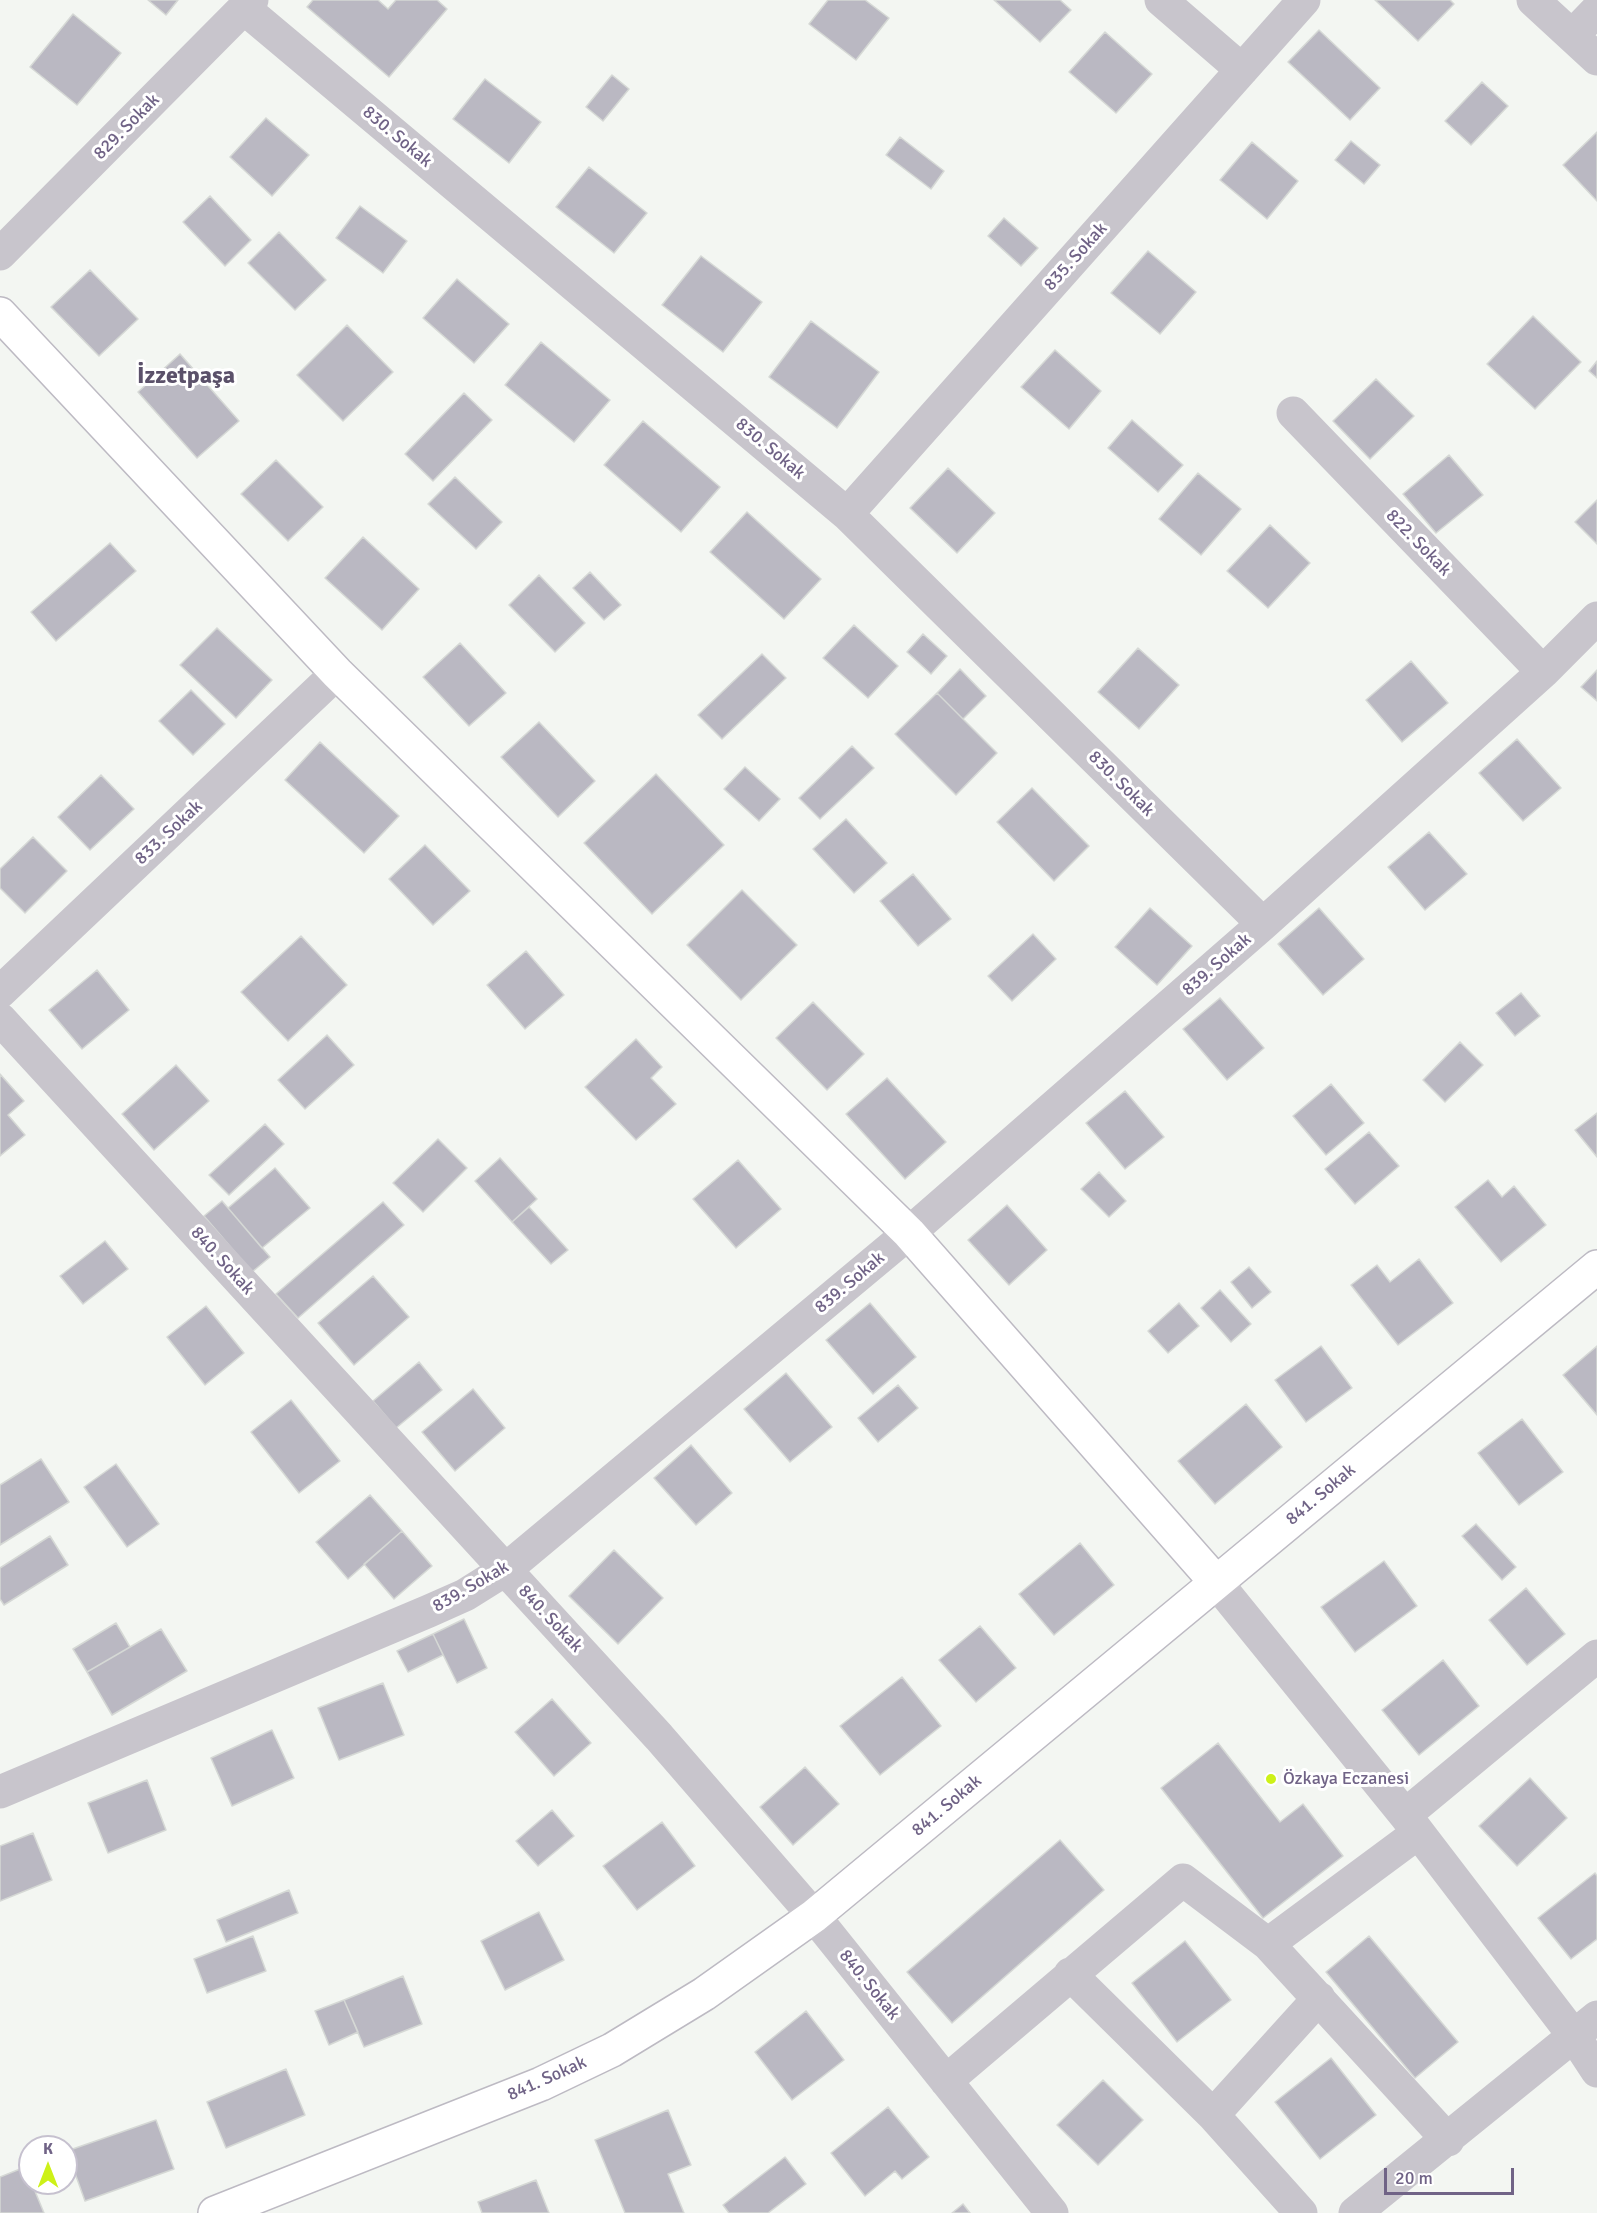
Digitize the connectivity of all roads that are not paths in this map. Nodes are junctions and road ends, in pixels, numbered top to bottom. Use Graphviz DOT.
graph roads {
  1 [pos="1161,0"];
  2 [pos="1304,0"];
  3 [pos="1533,0"];
  4 [pos="249,4"];
  5 [pos="1597,10"];
  6 [pos="1572,36"];
  7 [pos="1597,59"];
  8 [pos="1242,69"];
  9 [pos="0,254"];
  10 [pos="0,314"];
  11 [pos="1293,413"];
  12 [pos="847,514"];
  13 [pos="1597,618"];
  14 [pos="1544,672"];
  15 [pos="337,673"];
  16 [pos="1263,924"];
  17 [pos="0,992"];
  18 [pos="0,1019"];
  19 [pos="909,1233"];
  20 [pos="1597,1268"];
  21 [pos="505,1570"];
  22 [pos="1216,1582"];
  23 [pos="1597,1656"];
  24 [pos="0,1792"];
  25 [pos="1412,1824"];
  26 [pos="814,1916"];
  27 [pos="1268,1944"];
  28 [pos="1070,1974"];
  29 [pos="1319,1998"];
  30 [pos="1585,2026"];
  31 [pos="1597,2072"];
  32 [pos="946,2081"];
  33 [pos="1213,2115"];
  34 [pos="1448,2140"];
  35 [pos="215,2213"];
  36 [pos="1052,2213"];
  37 [pos="1301,2213"];
  38 [pos="1355,2213"];
  1 -- 8 [label="street"];
  2 -- 8 [label="street, 835. Sokak"];
  3 -- 6 [label="street"];
  4 -- 9 [label="street, 829. Sokak"];
  4 -- 12 [label="street, 830. Sokak"];
  5 -- 6 [label="street"];
  6 -- 7 [label="street"];
  8 -- 12 [label="street, 835. Sokak"];
  10 -- 15 [label="street"];
  11 -- 14 [label="street, 822. Sokak"];
  12 -- 16 [label="street, 830. Sokak"];
  13 -- 14 [label="street, 839. Sokak"];
  14 -- 16 [label="street, 839. Sokak"];
  15 -- 17 [label="street, 833. Sokak"];
  15 -- 19 [label="street"];
  16 -- 19 [label="street, 839. Sokak"];
  18 -- 21 [label="street, 840. Sokak"];
  19 -- 21 [label="street, 839. Sokak"];
  19 -- 22 [label="street"];
  20 -- 22 [label="street, 841. Sokak"];
  21 -- 24 [label="street, 839. Sokak"];
  21 -- 26 [label="street, 840. Sokak"];
  22 -- 25 [label="street"];
  22 -- 26 [label="street, 841. Sokak"];
  23 -- 25 [label="street"];
  25 -- 27 [label="street"];
  25 -- 30 [label="street"];
  26 -- 32 [label="street, 840. Sokak"];
  26 -- 35 [label="street, 841. Sokak"];
  27 -- 28 [label="street"];
  27 -- 29 [label="street"];
  28 -- 32 [label="street"];
  28 -- 33 [label="street"];
  29 -- 33 [label="street"];
  29 -- 34 [label="street"];
  30 -- 31 [label="street"];
  30 -- 34 [label="street"];
  32 -- 36 [label="street, 840. Sokak"];
  33 -- 37 [label="street"];
  34 -- 38 [label="street"];
}
